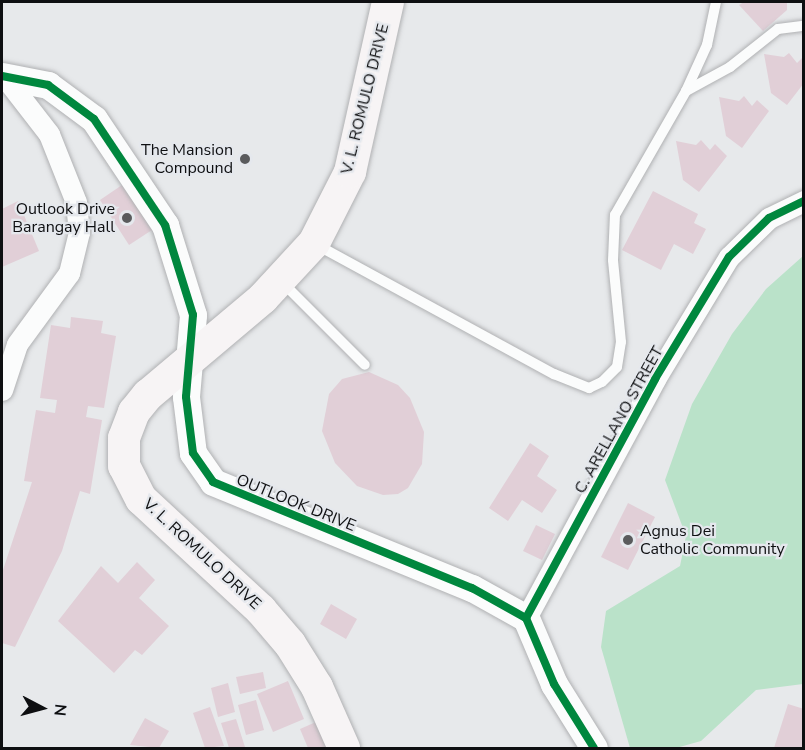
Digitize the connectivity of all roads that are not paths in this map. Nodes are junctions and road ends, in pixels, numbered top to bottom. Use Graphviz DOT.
graph roads {
  1 [pos="388,2"];
  2 [pos="716,2"];
  3 [pos="804,26"];
  4 [pos="3,76"];
  5 [pos="686,92"];
  6 [pos="804,201"];
  7 [pos="314,243"];
  8 [pos="280,280"];
  9 [pos="365,365"];
  10 [pos="187,366"];
  11 [pos="2,390"];
  12 [pos="526,618"];
  13 [pos="344,748"];
  14 [pos="594,748"];
  1 -- 7 [label="main road, V. L. ROMULO DRIVE"];
  2 -- 5 [label="lane"];
  3 -- 5 [label="lane"];
  4 -- 10 [label="street, OUTLOOK DRIVE"];
  4 -- 11 [label="street"];
  5 -- 7 [label="lane"];
  6 -- 12 [label="street, C. ARELLANO STREET"];
  7 -- 8 [label="main road, V. L. ROMULO DRIVE"];
  8 -- 9 [label="lane"];
  8 -- 10 [label="main road, V. L. ROMULO DRIVE"];
  10 -- 12 [label="street, OUTLOOK DRIVE"];
  10 -- 13 [label="main road, V. L. ROMULO DRIVE"];
  12 -- 14 [label="street"];
}
